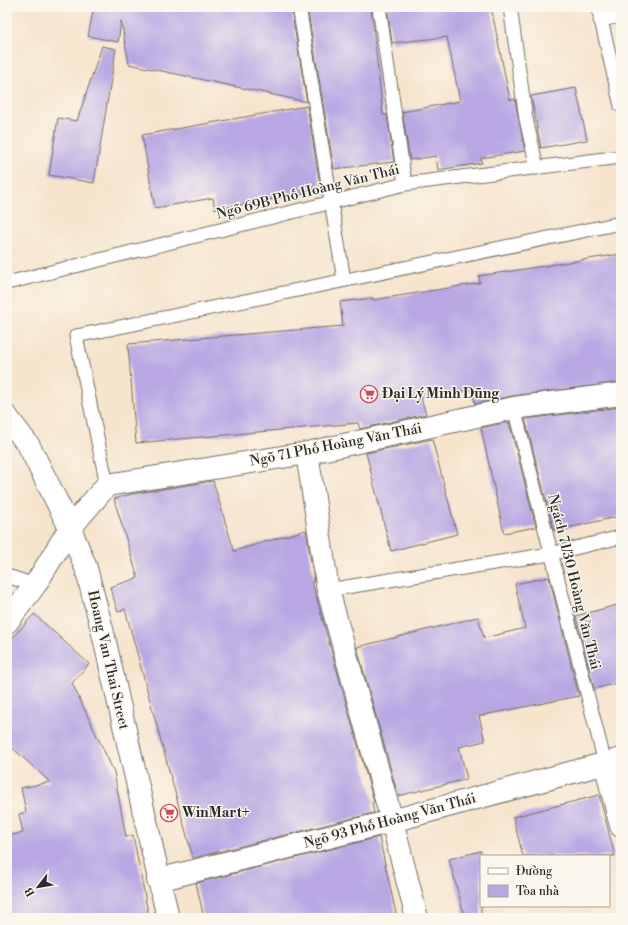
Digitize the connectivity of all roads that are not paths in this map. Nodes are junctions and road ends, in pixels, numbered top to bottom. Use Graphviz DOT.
graph roads {
  1 [pos="379,7"];
  2 [pos="510,7"];
  3 [pos="300,13"];
  4 [pos="599,13"];
  5 [pos="621,16"];
  6 [pos="621,106"];
  7 [pos="621,157"];
  8 [pos="537,168"];
  9 [pos="406,184"];
  10 [pos="331,202"];
  11 [pos="621,223"];
  12 [pos="344,280"];
  13 [pos="7,283"];
  14 [pos="621,394"];
  15 [pos="514,408"];
  16 [pos="7,417"];
  17 [pos="308,453"];
  18 [pos="107,485"];
  19 [pos="70,528"];
  20 [pos="621,537"];
  21 [pos="550,554"];
  22 [pos="7,576"];
  23 [pos="35,585"];
  24 [pos="328,590"];
  25 [pos="7,622"];
  26 [pos="613,761"];
  27 [pos="392,821"];
  28 [pos="621,826"];
  29 [pos="158,880"];
  30 [pos="168,918"];
  31 [pos="417,918"];
  1 -- 9 [label="lane"];
  2 -- 8 [label="lane"];
  3 -- 10 [label="lane"];
  4 -- 5 [label="lane"];
  4 -- 6 [label="lane"];
  7 -- 8 [label="lane, Ngõ 69B Phố Hoàng Văn Thái"];
  8 -- 9 [label="lane, Ngõ 69B Phố Hoàng Văn Thái"];
  9 -- 10 [label="lane, Ngõ 69B Phố Hoàng Văn Thái"];
  10 -- 12 [label="lane"];
  10 -- 13 [label="lane, Ngõ 69B Phố Hoàng Văn Thái"];
  11 -- 12 [label="lane"];
  12 -- 18 [label="lane"];
  14 -- 15 [label="street, Ngõ 71 Phố Hoàng Văn Thái"];
  15 -- 17 [label="street, Ngõ 71 Phố Hoàng Văn Thái"];
  15 -- 21 [label="lane, Ngách 71/30 Hoàng Văn Thái"];
  16 -- 19 [label="street, Hoang Van Thai Street"];
  17 -- 18 [label="street, Ngõ 71 Phố Hoàng Văn Thái"];
  17 -- 24 [label="street"];
  18 -- 19 [label="street"];
  19 -- 23 [label="street"];
  19 -- 29 [label="street, Hoang Van Thai Street"];
  20 -- 21 [label="lane"];
  21 -- 24 [label="lane"];
  21 -- 26 [label="lane, Ngách 71/30 Hoàng Văn Thái"];
  22 -- 23 [label="lane"];
  23 -- 25 [label="street"];
  24 -- 27 [label="street"];
  26 -- 27 [label="street, Ngõ 93 Phố Hoàng Văn Thái"];
  26 -- 28 [label="street"];
  27 -- 29 [label="street, Ngõ 93 Phố Hoàng Văn Thái"];
  27 -- 31 [label="street"];
  29 -- 30 [label="street, Hoang Van Thai Street"];
}
